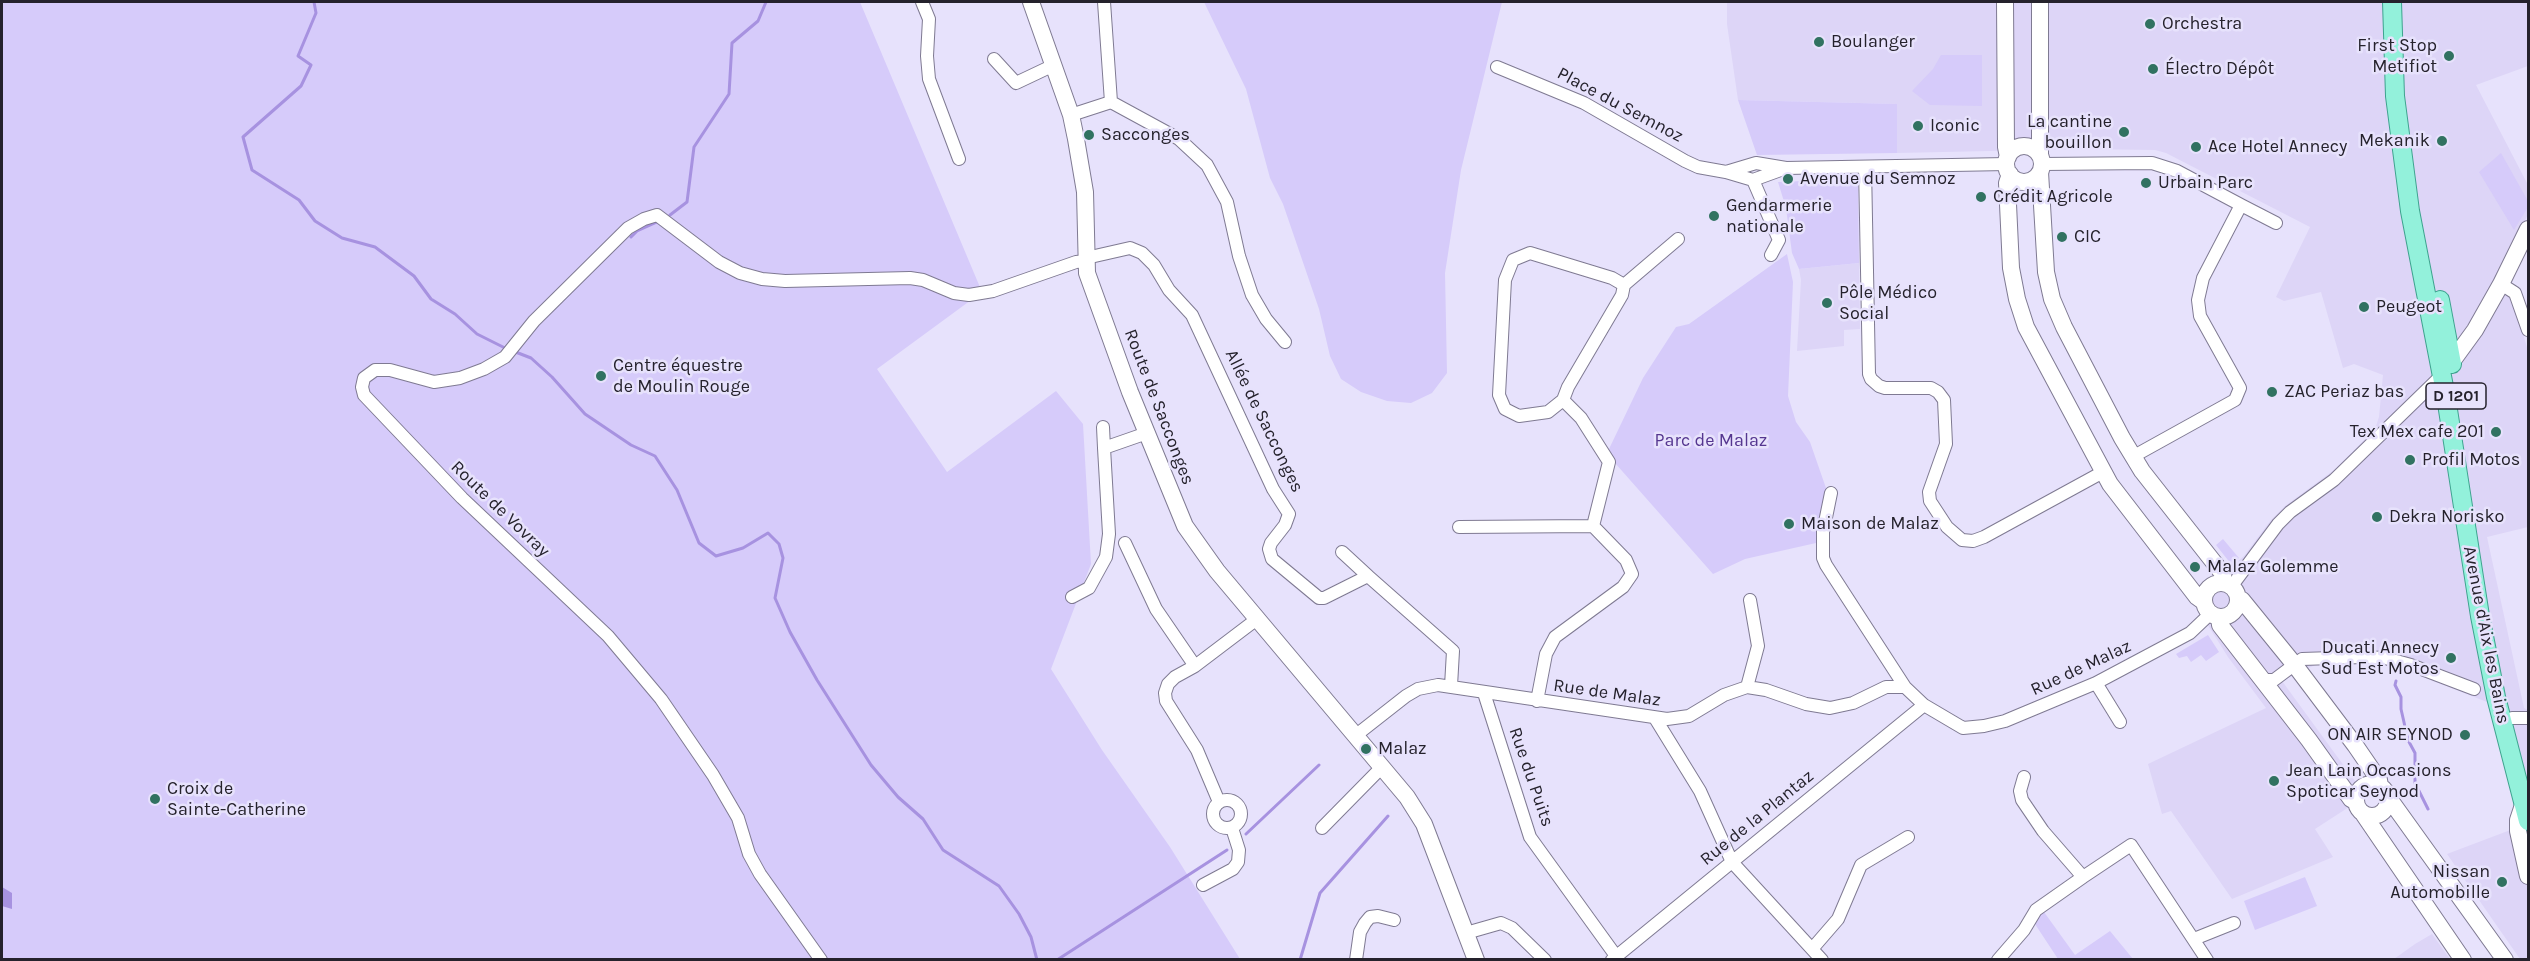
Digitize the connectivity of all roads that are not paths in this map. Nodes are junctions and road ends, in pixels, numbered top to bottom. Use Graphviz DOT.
graph roads {
  1 [pos="922,2"];
  2 [pos="1031,2"];
  3 [pos="1104,2"];
  4 [pos="2005,2"];
  5 [pos="2040,2"];
  6 [pos="2392,2"];
  7 [pos="2403,2"];
  8 [pos="994,59"];
  9 [pos="1054,65"];
  10 [pos="1497,67"];
  11 [pos="1111,102"];
  12 [pos="1071,115"];
  13 [pos="959,159"];
  14 [pos="2041,164"];
  15 [pos="2008,165"];
  16 [pos="1865,167"];
  17 [pos="1786,168"];
  18 [pos="1726,172"];
  19 [pos="1753,180"];
  20 [pos="2241,205"];
  21 [pos="2276,223"];
  22 [pos="2529,229"];
  23 [pos="1678,239"];
  24 [pos="1771,255"];
  25 [pos="1086,260"];
  26 [pos="2502,284"];
  27 [pos="1624,285"];
  28 [pos="2445,326"];
  29 [pos="2475,330"];
  30 [pos="2529,330"];
  31 [pos="1285,342"];
  32 [pos="2447,369"];
  33 [pos="2446,397"];
  34 [pos="1563,400"];
  35 [pos="2414,401"];
  36 [pos="1103,427"];
  37 [pos="1147,433"];
  38 [pos="1104,448"];
  39 [pos="2134,456"];
  40 [pos="2103,472"];
  41 [pos="1831,492"];
  42 [pos="1593,525"];
  43 [pos="1458,527"];
  44 [pos="1125,543"];
  45 [pos="1342,552"];
  46 [pos="1368,576"];
  47 [pos="2231,589"];
  48 [pos="1072,597"];
  49 [pos="1749,600"];
  50 [pos="2211,611"];
  51 [pos="1257,619"];
  52 [pos="2294,664"];
  53 [pos="1195,666"];
  54 [pos="2263,680"];
  55 [pos="2096,683"];
  56 [pos="1451,686"];
  57 [pos="1747,687"];
  58 [pos="1905,687"];
  59 [pos="2474,689"];
  60 [pos="1484,693"];
  61 [pos="1537,701"];
  62 [pos="1924,705"];
  63 [pos="1655,718"];
  64 [pos="2520,718"];
  65 [pos="2120,722"];
  66 [pos="1355,736"];
  67 [pos="1382,767"];
  68 [pos="2024,777"];
  69 [pos="2384,792"];
  70 [pos="2526,795"];
  71 [pos="1220,802"];
  72 [pos="2360,808"];
  73 [pos="2529,821"];
  74 [pos="1232,828"];
  75 [pos="1322,828"];
  76 [pos="1908,837"];
  77 [pos="1732,862"];
  78 [pos="2529,876"];
  79 [pos="2083,877"];
  80 [pos="1203,885"];
  81 [pos="1394,920"];
  82 [pos="2234,923"];
  83 [pos="1466,933"];
  84 [pos="2194,939"];
  85 [pos="1812,949"];
  86 [pos="1614,958"];
  87 [pos="821,960"];
  88 [pos="1356,960"];
  89 [pos="1476,960"];
  90 [pos="1545,960"];
  91 [pos="1822,960"];
  92 [pos="1998,960"];
  93 [pos="2208,960"];
  94 [pos="2463,960"];
  95 [pos="2505,960"];
  1 -- 13 [label="street"];
  2 -- 9 [label="street, Route de Sacconges"];
  3 -- 11 [label="street"];
  4 -- 15 [label="street"];
  5 -- 14 [label="street"];
  6 -- 32 [label="main road, Avenue d'Aix les Bains / D 1201"];
  7 -- 28 [label="main road, Avenue d'Aix les Bains / D 1201"];
  8 -- 9 [label="street"];
  9 -- 12 [label="street, Route de Sacconges"];
  10 -- 18 [label="street, Place du Semnoz"];
  11 -- 12 [label="street"];
  11 -- 31 [label="street"];
  12 -- 25 [label="street, Route de Sacconges"];
  14 -- 15 [label="street"];
  14 -- 15 [label="street"];
  14 -- 20 [label="street"];
  14 -- 39 [label="street"];
  15 -- 16 [label="street"];
  15 -- 40 [label="street"];
  16 -- 17 [label="street"];
  16 -- 40 [label="street"];
  17 -- 18 [label="street"];
  17 -- 19 [label="street"];
  18 -- 19 [label="street, Place du Semnoz"];
  19 -- 24 [label="street"];
  20 -- 21 [label="street"];
  20 -- 39 [label="street"];
  22 -- 26 [label="street"];
  23 -- 27 [label="street"];
  25 -- 37 [label="street, Route de Sacconges"];
  25 -- 46 [label="street, Allée de Sacconges"];
  25 -- 87 [label="street, Route de Vovray"];
  26 -- 29 [label="street"];
  26 -- 30 [label="street"];
  27 -- 34 [label="street"];
  27 -- 34 [label="street"];
  28 -- 29 [label="street"];
  28 -- 32 [label="main road, Avenue d'Aix les Bains / D 1201"];
  29 -- 32 [label="street"];
  32 -- 33 [label="main road, Avenue d'Aix les Bains / D 1201"];
  32 -- 35 [label="street"];
  32 -- 64 [label="main road, Avenue d'Aix les Bains / D 1201"];
  33 -- 35 [label="street"];
  33 -- 70 [label="main road, Avenue d'Aix les Bains / D 1201"];
  34 -- 42 [label="street"];
  35 -- 47 [label="street"];
  36 -- 38 [label="street"];
  37 -- 38 [label="street"];
  37 -- 51 [label="street, Route de Sacconges"];
  38 -- 48 [label="street"];
  39 -- 47 [label="street"];
  40 -- 50 [label="street"];
  41 -- 58 [label="street, Rue de Malaz"];
  42 -- 43 [label="street"];
  42 -- 61 [label="street"];
  44 -- 53 [label="street"];
  45 -- 46 [label="street"];
  46 -- 56 [label="street"];
  47 -- 50 [label="street"];
  47 -- 50 [label="street"];
  47 -- 52 [label="street"];
  49 -- 57 [label="street"];
  50 -- 54 [label="street"];
  50 -- 55 [label="street, Rue de Malaz"];
  51 -- 53 [label="street"];
  51 -- 66 [label="street, Route de Sacconges"];
  52 -- 54 [label="street"];
  52 -- 59 [label="street"];
  52 -- 69 [label="street"];
  53 -- 71 [label="street"];
  54 -- 72 [label="street"];
  55 -- 62 [label="street, Rue de Malaz"];
  55 -- 65 [label="street"];
  56 -- 60 [label="street, Rue de Malaz"];
  56 -- 66 [label="street, Rue de Malaz"];
  57 -- 58 [label="street"];
  57 -- 63 [label="street, Rue de Malaz"];
  58 -- 62 [label="street, Rue de Malaz"];
  60 -- 61 [label="street, Rue de Malaz"];
  60 -- 86 [label="street, Rue du Puits"];
  61 -- 63 [label="street, Rue de Malaz"];
  62 -- 77 [label="street, Rue de la Plantaz"];
  63 -- 77 [label="street"];
  64 -- 70 [label="main road, Avenue d'Aix les Bains / D 1201"];
  66 -- 67 [label="street, Route de Sacconges"];
  67 -- 75 [label="street"];
  67 -- 83 [label="street, Route de Sacconges"];
  68 -- 79 [label="street"];
  69 -- 72 [label="street"];
  69 -- 72 [label="street"];
  69 -- 95 [label="street"];
  70 -- 73 [label="main road, Avenue d'Aix les Bains / D 1201"];
  70 -- 78 [label="street"];
  71 -- 74 [label="street"];
  71 -- 74 [label="street"];
  72 -- 94 [label="street"];
  74 -- 80 [label="street"];
  76 -- 85 [label="street"];
  77 -- 85 [label="street"];
  77 -- 86 [label="street, Rue de la Plantaz"];
  79 -- 84 [label="street"];
  79 -- 92 [label="street"];
  81 -- 88 [label="street"];
  82 -- 84 [label="street"];
  83 -- 89 [label="street, Route de Sacconges"];
  83 -- 90 [label="street"];
  84 -- 93 [label="street"];
  85 -- 91 [label="street"];
}
